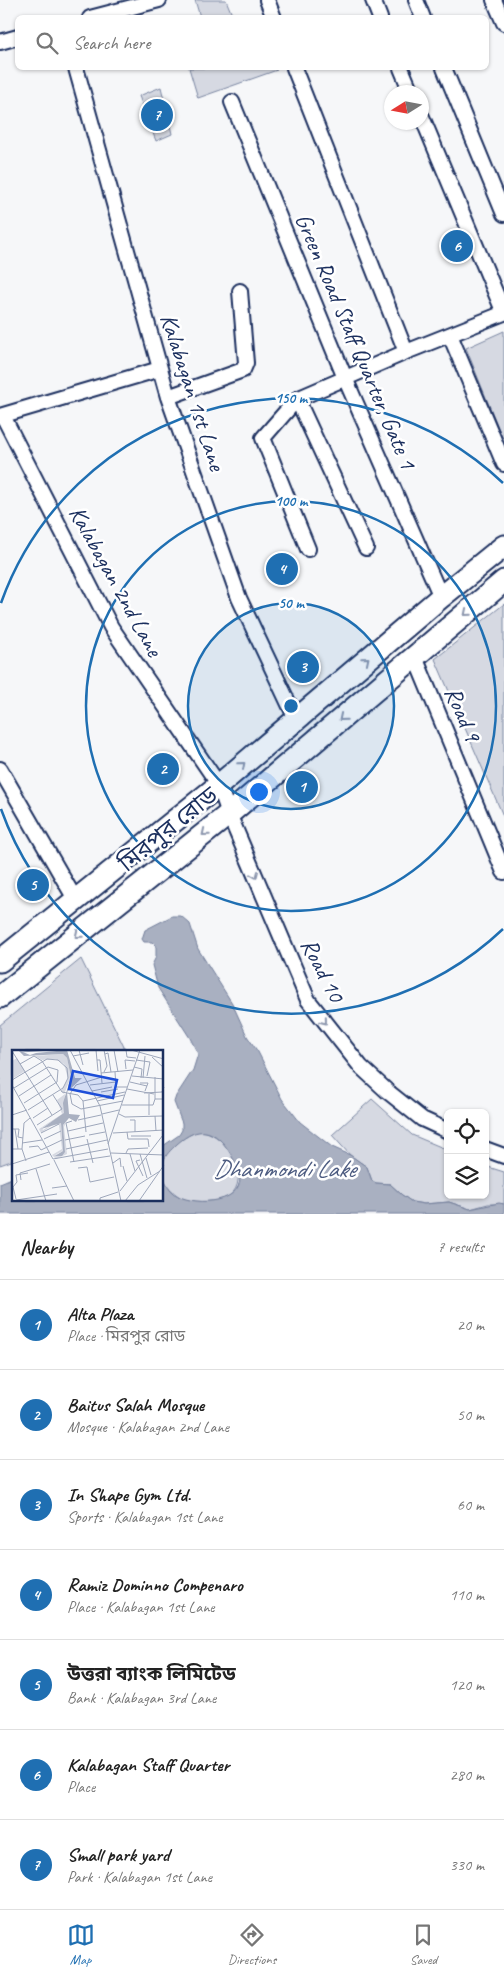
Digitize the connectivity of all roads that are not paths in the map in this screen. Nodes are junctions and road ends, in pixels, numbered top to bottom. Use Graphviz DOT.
graph roads {
  1 [pos="159,0"];
  2 [pos="267,0"];
  3 [pos="373,0"];
  4 [pos="416,0"];
  5 [pos="494,0"];
  6 [pos="102,15"];
  7 [pos="273,15"];
  8 [pos="379,15"];
  9 [pos="422,15"];
  10 [pos="504,23"];
  11 [pos="15,38"];
  12 [pos="0,42"];
  13 [pos="77,70"];
  14 [pos="295,70"];
  15 [pos="402,70"];
  16 [pos="445,70"];
  17 [pos="409,85"];
  18 [pos="232,102"];
  19 [pos="428,130"];
  20 [pos="504,214"];
  21 [pos="240,291"];
  22 [pos="504,313"];
  23 [pos="450,334"];
  24 [pos="406,352"];
  25 [pos="160,369"];
  26 [pos="344,378"];
  27 [pos="168,397"];
  28 [pos="297,399"];
  29 [pos="1,416"];
  30 [pos="504,464"];
  31 [pos="504,546"];
  32 [pos="366,548"];
  33 [pos="308,550"];
  34 [pos="504,581"];
  35 [pos="441,597"];
  36 [pos="414,656"];
  37 [pos="296,719"];
  38 [pos="0,769"];
  39 [pos="219,785"];
  40 [pos="229,814"];
  41 [pos="504,872"];
  42 [pos="76,899"];
  43 [pos="0,961"];
  44 [pos="0,997"];
  45 [pos="444,1129"];
  46 [pos="489,1150"];
  47 [pos="504,1156"];
  1 -- 6 [label="street"];
  2 -- 7 [label="street"];
  3 -- 8 [label="street"];
  4 -- 9 [label="street"];
  5 -- 10 [label="street"];
  11 -- 12 [label="street"];
  13 -- 25 [label="street, Kalabagan 1st Lane"];
  14 -- 24 [label="street"];
  15 -- 17 [label="street"];
  16 -- 20 [label="street"];
  18 -- 26 [label="street, Green Road Staff Quarter, Gate 1"];
  19 -- 22 [label="street"];
  21 -- 27 [label="street"];
  22 -- 23 [label="street"];
  23 -- 24 [label="street"];
  23 -- 30 [label="street"];
  24 -- 26 [label="street"];
  25 -- 27 [label="street, Kalabagan 1st Lane"];
  25 -- 29 [label="street"];
  26 -- 28 [label="street"];
  26 -- 35 [label="street, Green Road Staff Quarter, Gate 1"];
  27 -- 37 [label="street, Kalabagan 1st Lane"];
  28 -- 32 [label="street"];
  28 -- 33 [label="street"];
  29 -- 39 [label="street, Kalabagan 2nd Lane"];
  31 -- 35 [label="highway, মিরপুর রোড"];
  34 -- 36 [label="highway, মিরপুর রোড, one-way"];
  37 -- 35 [label="highway, মিরপুর রোড, one-way"];
  36 -- 40 [label="highway, মিরপুর রোড, one-way"];
  36 -- 41 [label="street, Road 9"];
  39 -- 37 [label="highway, মিরপুর রোড, one-way"];
  38 -- 42 [label="street"];
  39 -- 40 [label="street, Kalabagan 2nd Lane"];
  39 -- 42 [label="highway, মিরপুর রোড"];
  40 -- 44 [label="highway, মিরপুর রোড, one-way"];
  40 -- 45 [label="street, Road 10, one-way"];
  42 -- 43 [label="highway, মিরপুর রোড"];
  46 -- 47 [label="street"];
}
